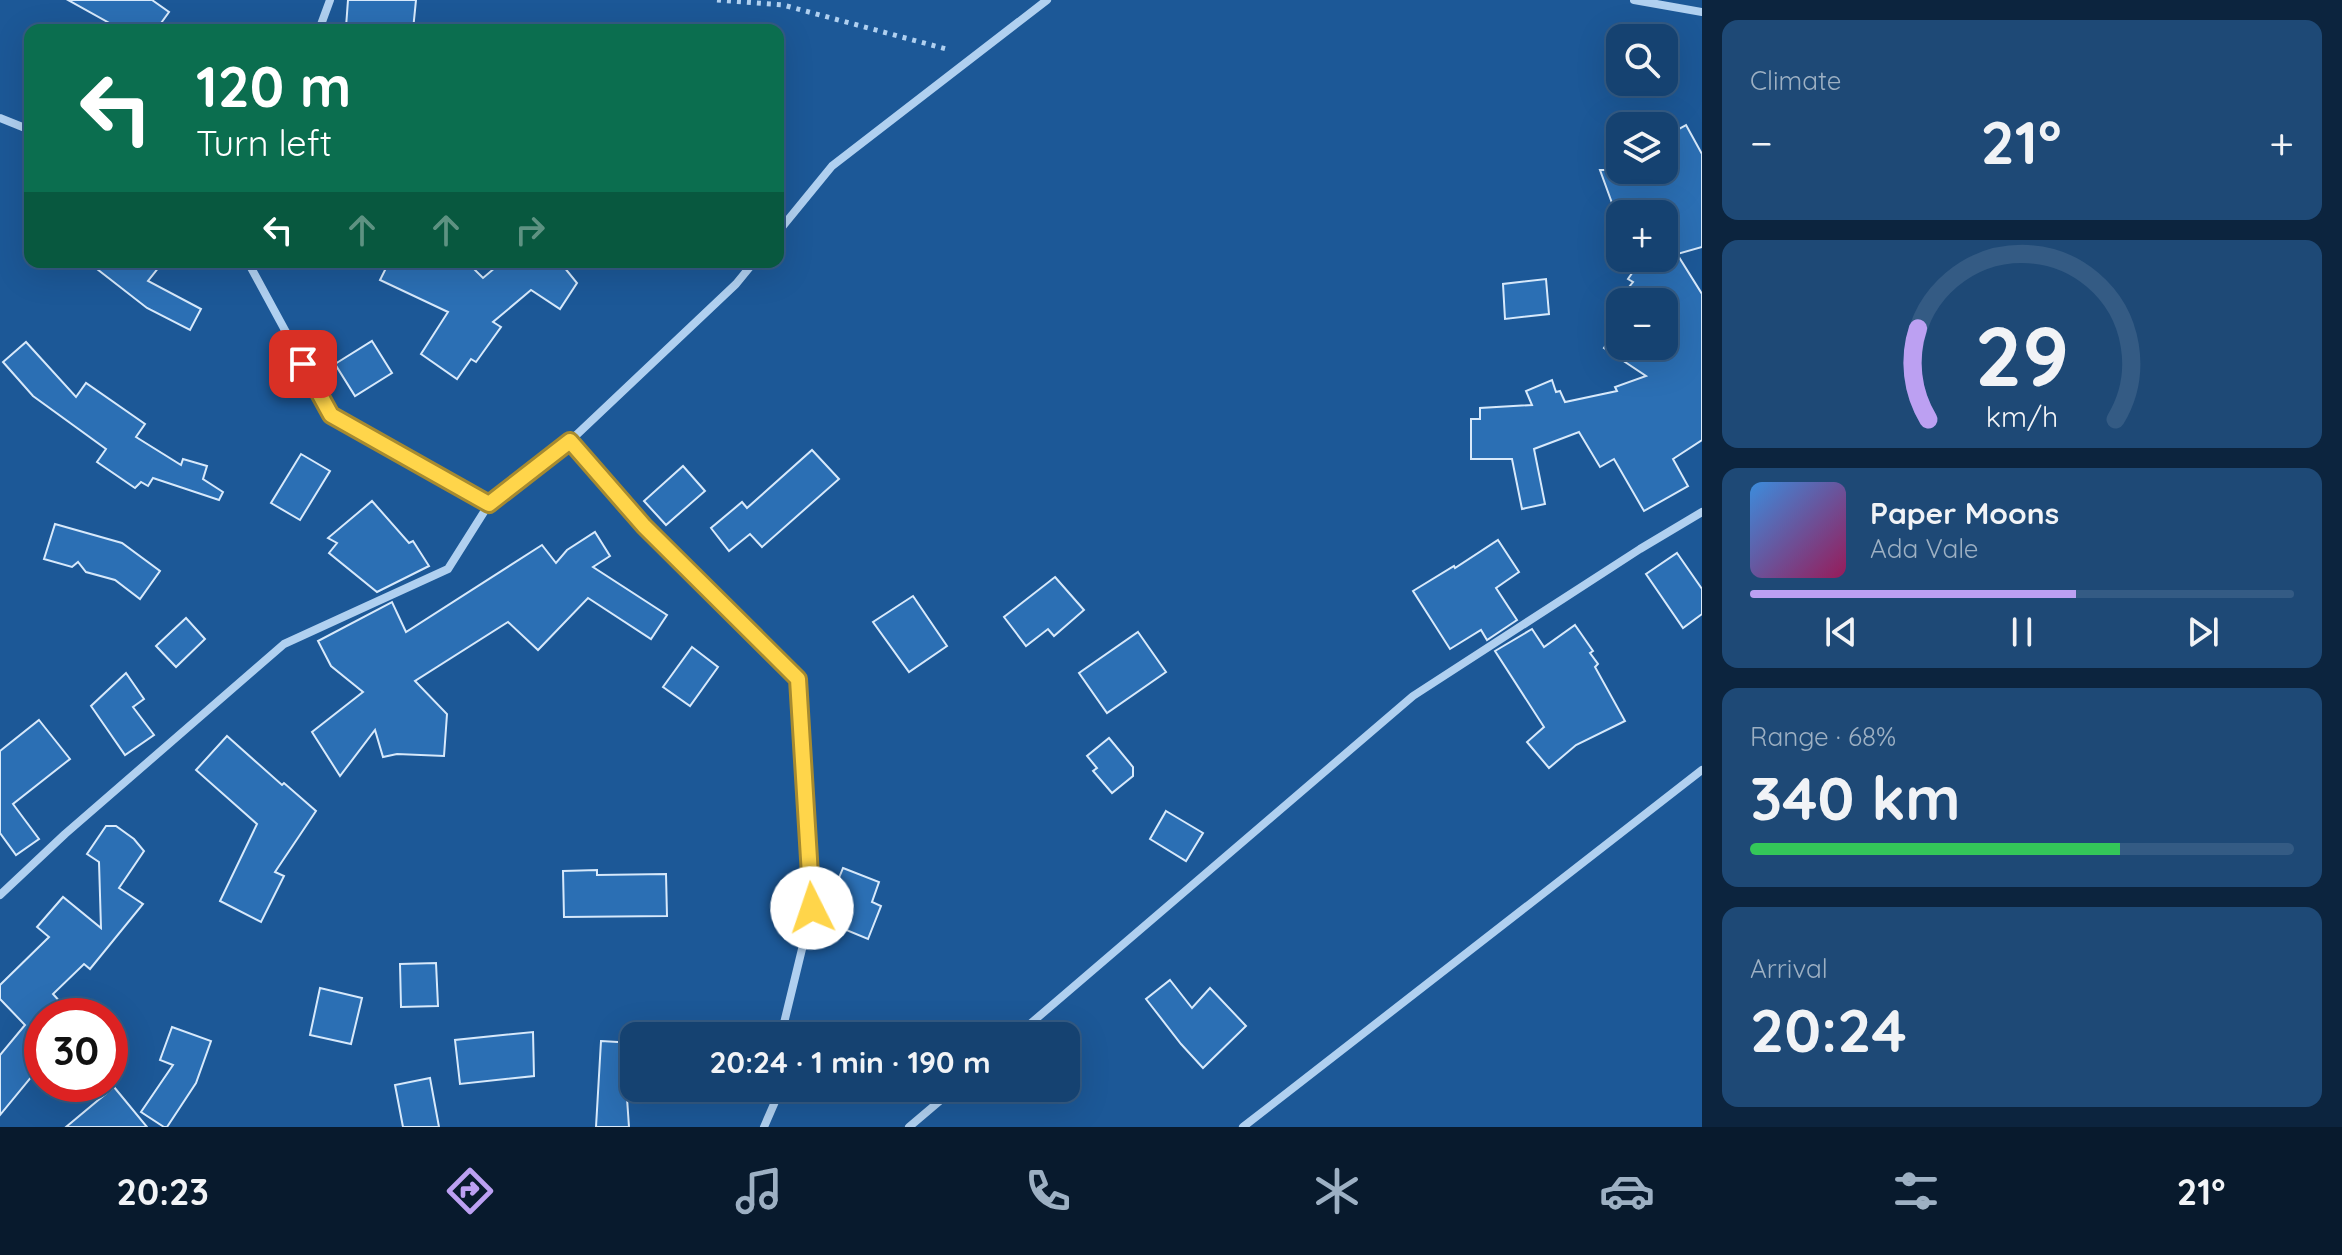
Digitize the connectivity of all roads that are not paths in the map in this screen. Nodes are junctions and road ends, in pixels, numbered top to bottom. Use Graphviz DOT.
graph roads {
  1 [pos="330,0"];
  2 [pos="1047,0"];
  3 [pos="1634,0"];
  4 [pos="1702,12"];
  5 [pos="321,24"];
  6 [pos="0,118"];
  7 [pos="24,128"];
  8 [pos="784,225"];
  9 [pos="251,268"];
  10 [pos="749,268"];
  11 [pos="570,441"];
  12 [pos="489,504"];
  13 [pos="1702,512"];
  14 [pos="1702,770"];
  15 [pos="0,895"];
  16 [pos="784,1022"];
  17 [pos="1032,1022"];
  18 [pos="775,1102"];
  19 [pos="938,1102"];
  20 [pos="764,1127"];
  21 [pos="909,1127"];
  22 [pos="1243,1127"];
  1 -- 5 [label="street"];
  2 -- 8 [label="street"];
  3 -- 4 [label="street"];
  6 -- 7 [label="street"];
  9 -- 12 [label="street"];
  10 -- 11 [label="street"];
  11 -- 12 [label="street"];
  11 -- 16 [label="street"];
  12 -- 15 [label="street"];
  13 -- 17 [label="street"];
  14 -- 22 [label="street"];
  18 -- 20 [label="street"];
  19 -- 21 [label="street"];
}
